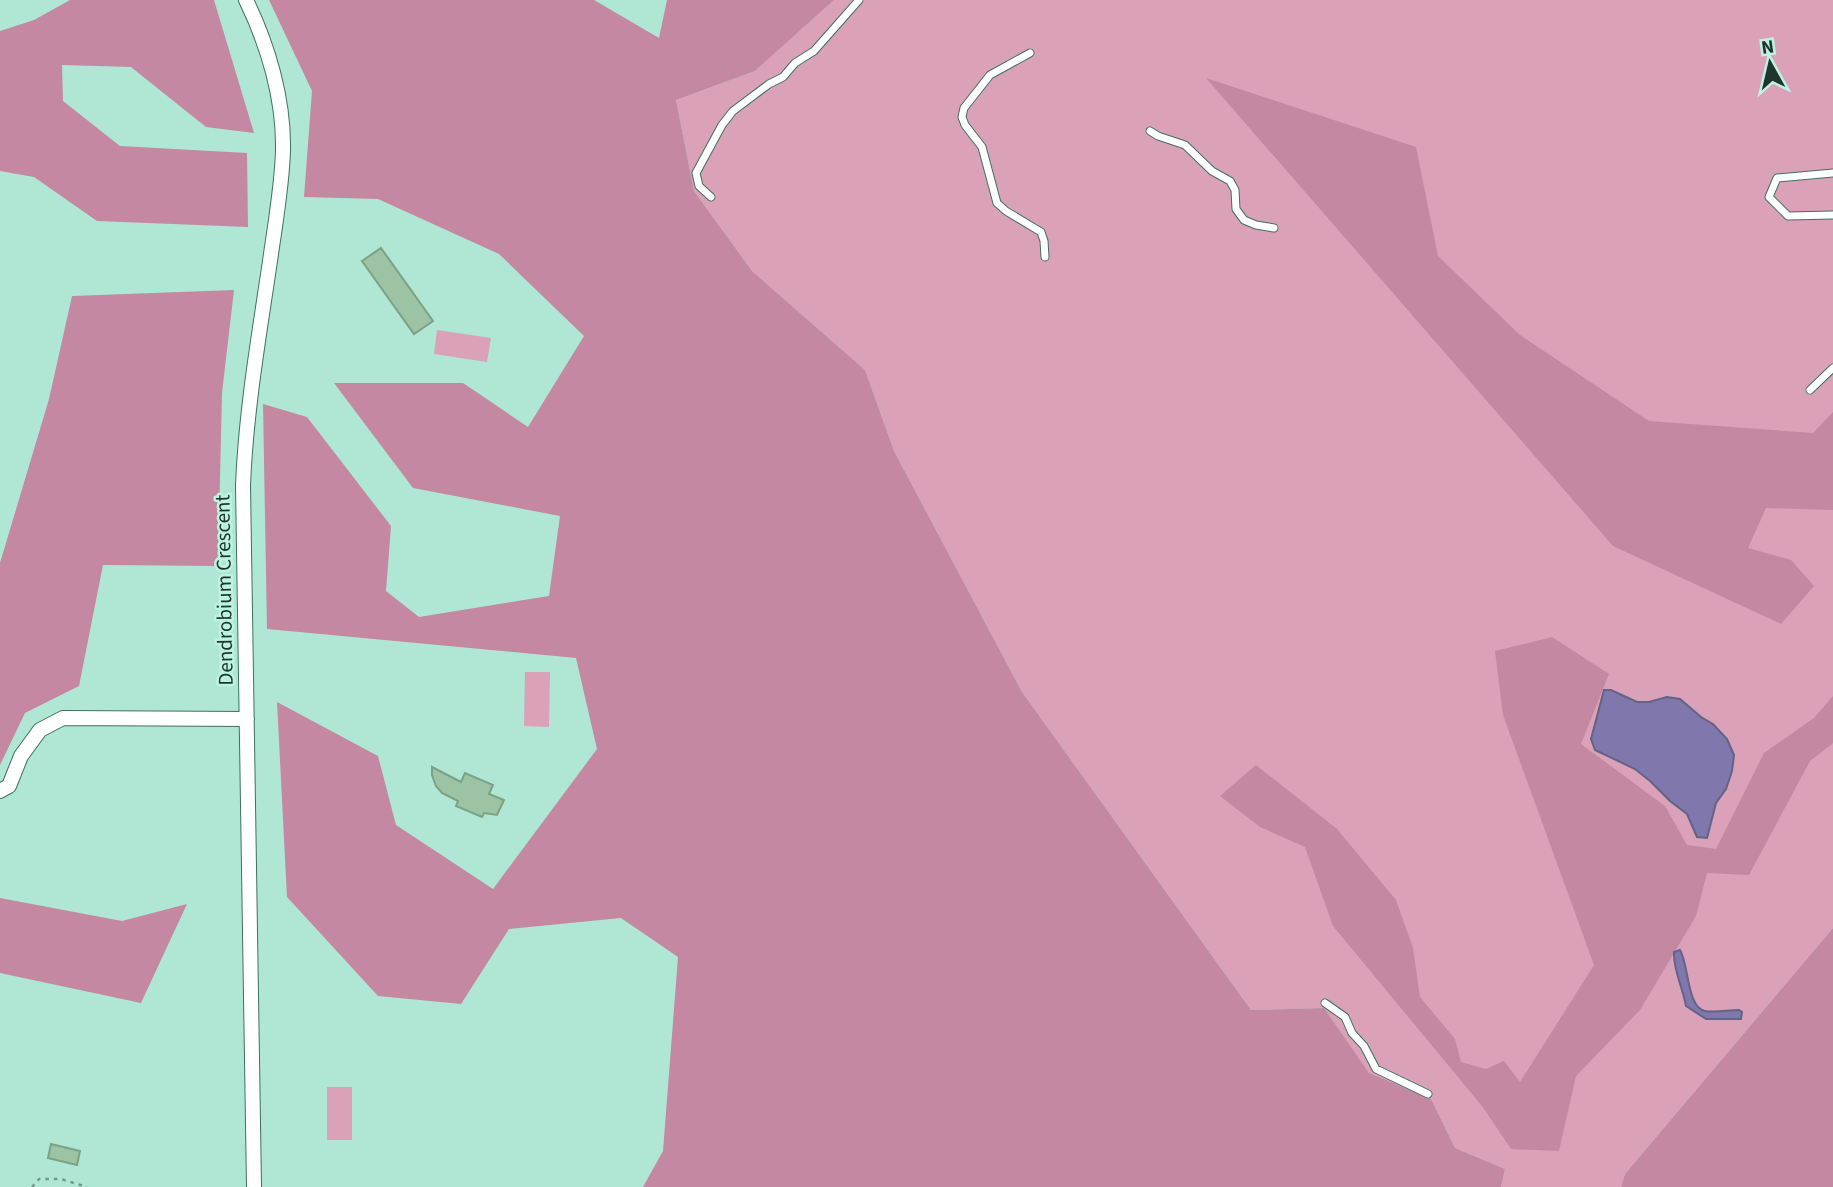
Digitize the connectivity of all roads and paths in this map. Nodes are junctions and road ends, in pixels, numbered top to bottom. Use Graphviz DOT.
graph roads {
  1 [pos="246,0"];
  2 [pos="859,0"];
  3 [pos="1030,53"];
  4 [pos="1150,131"];
  5 [pos="1833,173"];
  6 [pos="711,197"];
  7 [pos="1833,215"];
  8 [pos="1274,228"];
  9 [pos="1045,257"];
  10 [pos="1833,368"];
  11 [pos="1810,390"];
  12 [pos="247,719"];
  13 [pos="0,791"];
  14 [pos="1325,1003"];
  15 [pos="1428,1094"];
  16 [pos="32,1187"];
  17 [pos="87,1187"];
  18 [pos="254,1187"];
  1 -- 12 [label="street, Dendrobium Crescent"];
  2 -- 6 [label="lane"];
  3 -- 9 [label="lane"];
  4 -- 8 [label="lane"];
  5 -- 7 [label="lane"];
  10 -- 11 [label="lane"];
  12 -- 13 [label="street"];
  12 -- 18 [label="street, Dendrobium Crescent"];
  14 -- 15 [label="lane"];
  16 -- 17 [label="path"];
}
